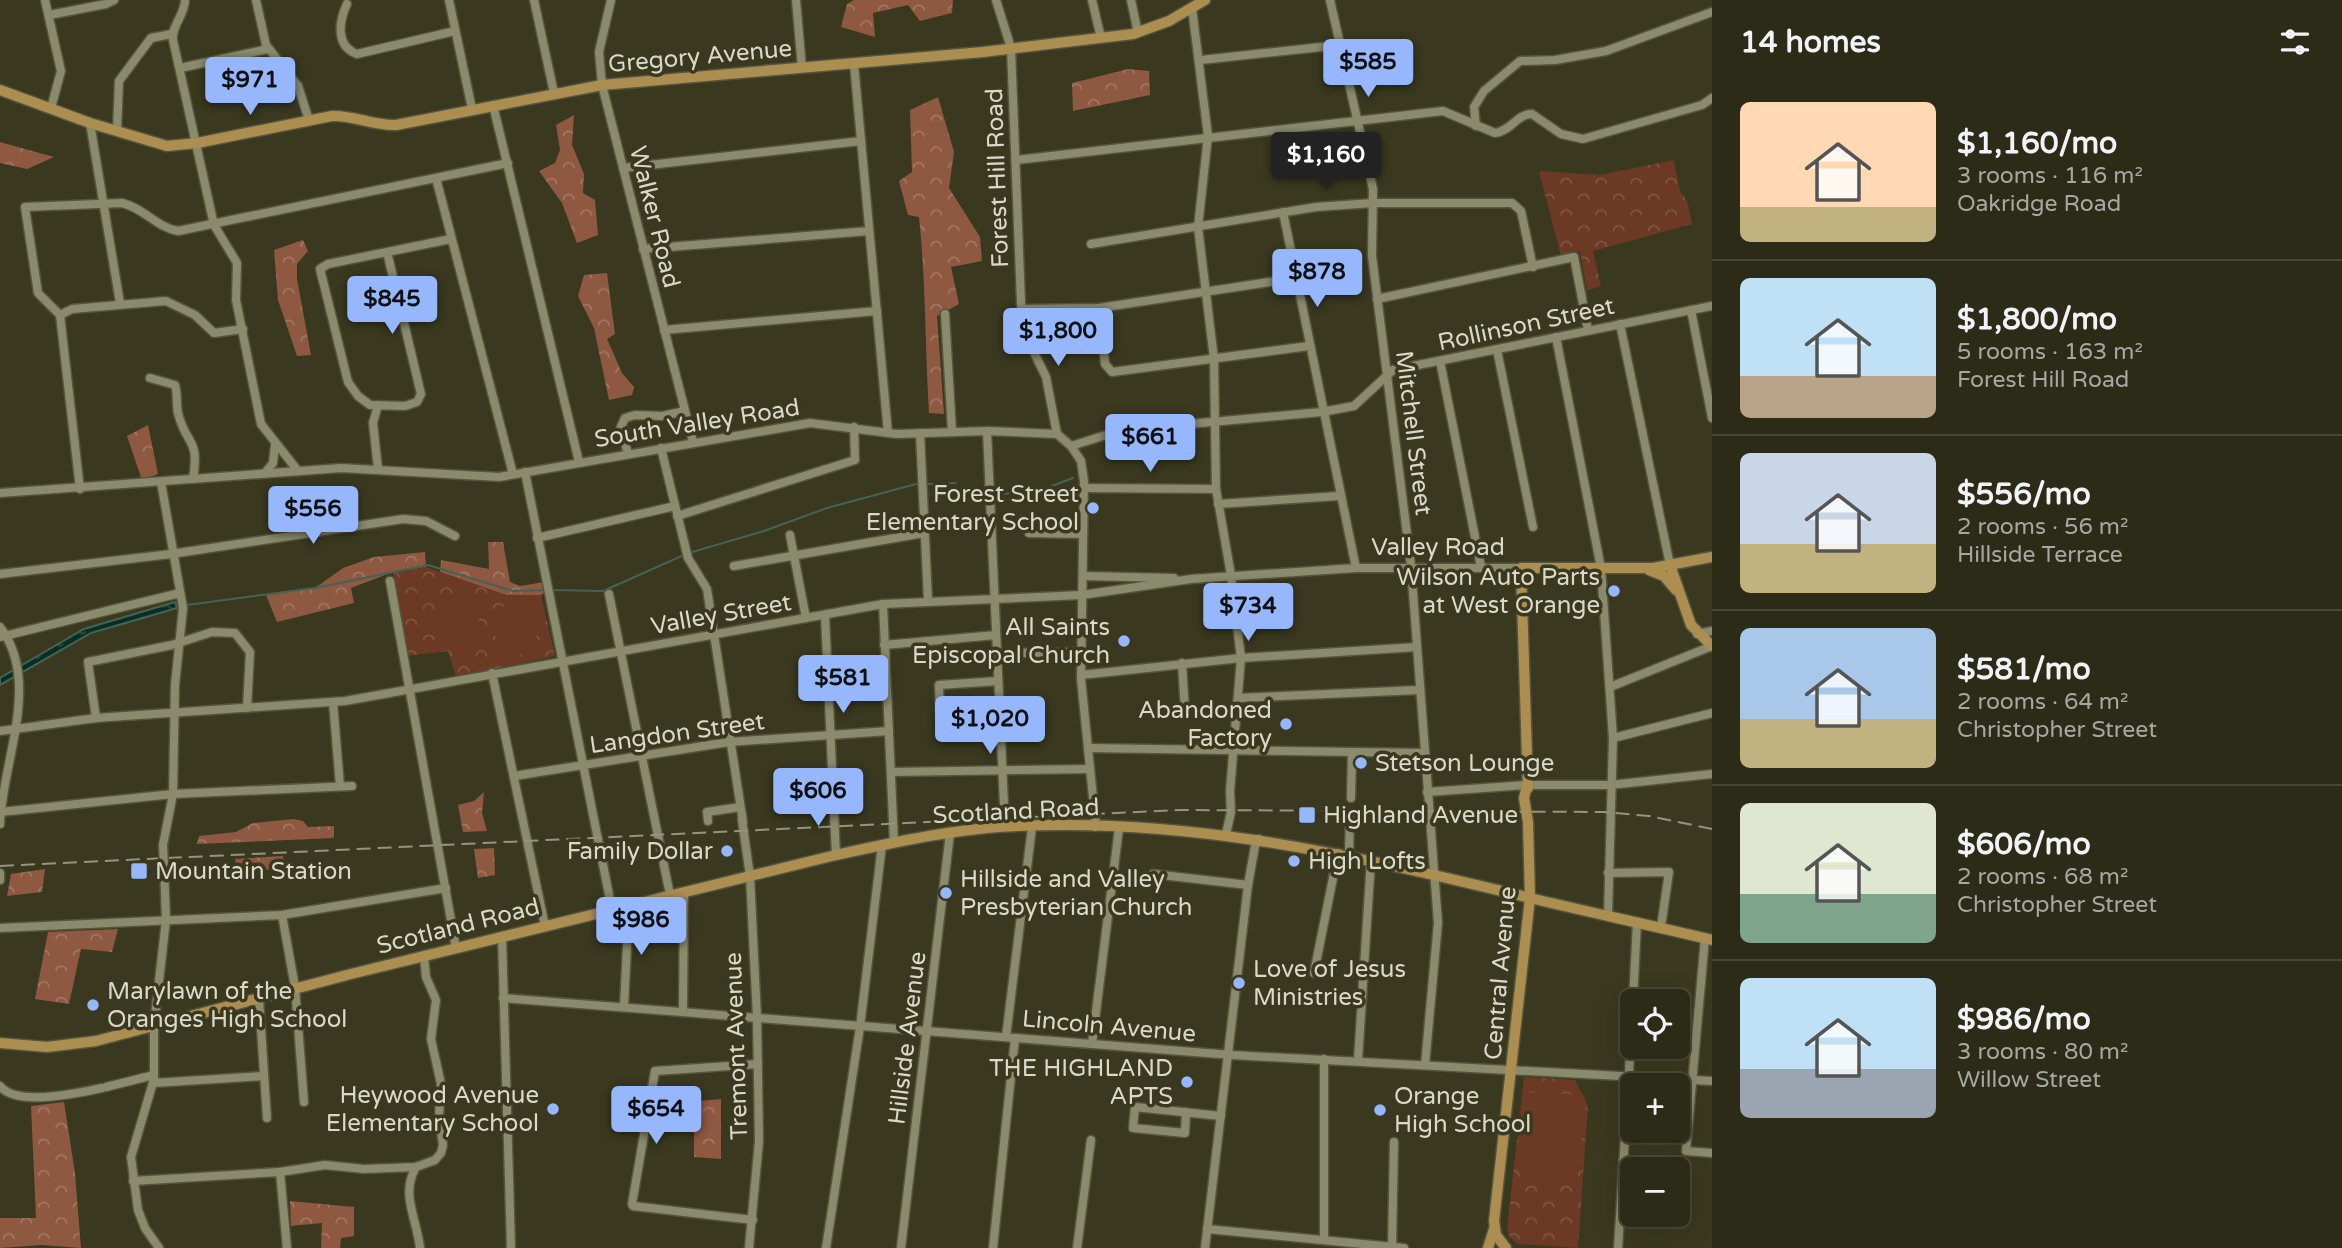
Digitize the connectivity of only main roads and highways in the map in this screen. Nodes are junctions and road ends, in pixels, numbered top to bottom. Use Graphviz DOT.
graph roads {
  1 [pos="1205,0"];
  2 [pos="0,90"];
  3 [pos="1712,557"];
  4 [pos="1670,565"];
  5 [pos="1521,568"];
  6 [pos="1646,568"];
  7 [pos="1679,594"];
  8 [pos="1712,646"];
  9 [pos="1530,898"];
  10 [pos="1709,939"];
  11 [pos="0,1042"];
  12 [pos="1494,1229"];
  13 [pos="1489,1248"];
  14 [pos="1506,1248"];
  1 -- 2 [label="main road, Gregory Avenue"];
  3 -- 4 [label="main road, Valley Road"];
  4 -- 6 [label="main road, Valley Road"];
  4 -- 7 [label="main road"];
  5 -- 6 [label="main road, Valley Road"];
  5 -- 9 [label="main road, Central Avenue"];
  6 -- 7 [label="main road"];
  7 -- 8 [label="main road"];
  9 -- 10 [label="main road, Scotland Road"];
  9 -- 11 [label="main road, Scotland Road"];
  9 -- 12 [label="main road, Central Avenue"];
  12 -- 13 [label="main road, Central Avenue"];
  12 -- 14 [label="main road"];
}
